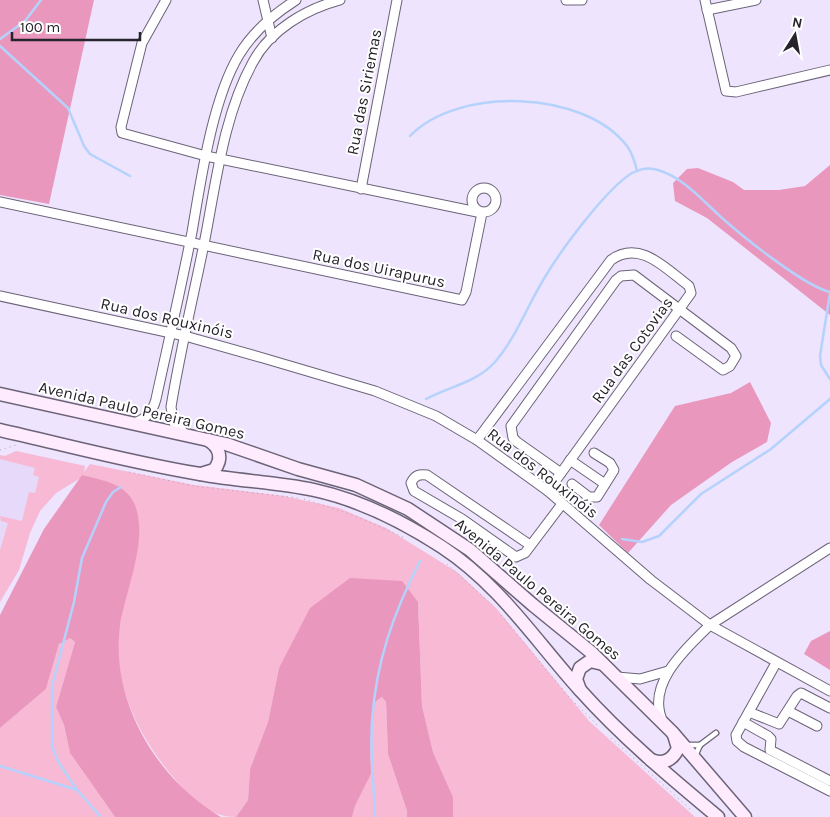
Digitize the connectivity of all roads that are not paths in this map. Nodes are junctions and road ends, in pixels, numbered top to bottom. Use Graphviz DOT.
graph roads {
  1 [pos="166,0"];
  2 [pos="263,0"];
  3 [pos="296,0"];
  4 [pos="340,0"];
  5 [pos="396,0"];
  6 [pos="566,0"];
  7 [pos="582,0"];
  8 [pos="705,0"];
  9 [pos="756,0"];
  10 [pos="707,10"];
  11 [pos="268,20"];
  12 [pos="272,38"];
  13 [pos="830,70"];
  14 [pos="206,156"];
  15 [pos="220,158"];
  16 [pos="362,189"];
  17 [pos="0,202"];
  18 [pos="190,242"];
  19 [pos="204,245"];
  20 [pos="0,296"];
  21 [pos="680,310"];
  22 [pos="170,333"];
  23 [pos="185,336"];
  24 [pos="676,336"];
  25 [pos="0,394"];
  26 [pos="133,423"];
  27 [pos="0,430"];
  28 [pos="185,434"];
  29 [pos="206,439"];
  30 [pos="477,440"];
  31 [pos="594,453"];
  32 [pos="570,460"];
  33 [pos="561,473"];
  34 [pos="199,474"];
  35 [pos="572,484"];
  36 [pos="605,484"];
  37 [pos="548,491"];
  38 [pos="562,504"];
  39 [pos="530,546"];
  40 [pos="830,548"];
  41 [pos="710,626"];
  42 [pos="776,663"];
  43 [pos="606,666"];
  44 [pos="668,671"];
  45 [pos="618,678"];
  46 [pos="580,690"];
  47 [pos="830,690"];
  48 [pos="830,708"];
  49 [pos="788,710"];
  50 [pos="749,712"];
  51 [pos="663,722"];
  52 [pos="743,722"];
  53 [pos="818,726"];
  54 [pos="672,732"];
  55 [pos="716,733"];
  56 [pos="684,745"];
  57 [pos="700,745"];
  58 [pos="647,757"];
  59 [pos="694,757"];
  60 [pos="829,779"];
  61 [pos="830,791"];
  62 [pos="718,817"];
  63 [pos="745,817"];
  1 -- 14 [label="street, Rua dos Uirapurus"];
  2 -- 11 [label="street"];
  3 -- 11 [label="street"];
  4 -- 12 [label="street"];
  5 -- 16 [label="street, Rua das Siriemas"];
  6 -- 7 [label="street"];
  8 -- 10 [label="street"];
  9 -- 10 [label="street"];
  10 -- 13 [label="street"];
  11 -- 12 [label="street"];
  11 -- 14 [label="street"];
  12 -- 15 [label="street"];
  14 -- 15 [label="street, Rua dos Uirapurus"];
  14 -- 18 [label="street"];
  15 -- 16 [label="street, Rua dos Uirapurus"];
  15 -- 19 [label="street"];
  16 -- 19 [label="street, Rua dos Uirapurus"];
  17 -- 18 [label="street, Rua dos Uirapurus"];
  18 -- 19 [label="street, Rua dos Uirapurus"];
  18 -- 22 [label="street"];
  19 -- 23 [label="street"];
  20 -- 22 [label="street, Rua dos Rouxinóis"];
  21 -- 24 [label="street"];
  21 -- 30 [label="street, Rua das Cotovias"];
  21 -- 32 [label="street, Rua das Cotovias"];
  21 -- 33 [label="street"];
  22 -- 23 [label="street, Rua dos Rouxinóis"];
  22 -- 26 [label="street"];
  23 -- 28 [label="street"];
  23 -- 30 [label="street, Rua dos Rouxinóis"];
  25 -- 26 [label="main road, Avenida Paulo Pereira Gomes"];
  26 -- 28 [label="main road, Avenida Paulo Pereira Gomes"];
  27 -- 34 [label="main road, Avenida Paulo Pereira Gomes"];
  28 -- 29 [label="main road, Avenida Paulo Pereira Gomes"];
  29 -- 34 [label="main road"];
  29 -- 43 [label="main road, Avenida Paulo Pereira Gomes"];
  30 -- 37 [label="street, Rua dos Rouxinóis"];
  31 -- 36 [label="street"];
  32 -- 33 [label="street, Rua das Cotovias"];
  32 -- 36 [label="street"];
  33 -- 37 [label="street, Rua das Cotovias"];
  34 -- 46 [label="main road, Avenida Paulo Pereira Gomes"];
  35 -- 36 [label="street"];
  37 -- 38 [label="street, Rua dos Rouxinóis"];
  38 -- 39 [label="street"];
  38 -- 41 [label="street, Rua dos Rouxinóis"];
  39 -- 39 [label="street"];
  40 -- 41 [label="street"];
  41 -- 42 [label="street, Rua dos Rouxinóis"];
  41 -- 44 [label="street"];
  42 -- 47 [label="street, Rua dos Rouxinóis"];
  42 -- 50 [label="street"];
  43 -- 45 [label="main road, Avenida Paulo Pereira Gomes"];
  43 -- 46 [label="main road"];
  44 -- 45 [label="street"];
  44 -- 51 [label="street"];
  45 -- 51 [label="main road, Avenida Paulo Pereira Gomes"];
  46 -- 58 [label="main road, Avenida Paulo Pereira Gomes"];
  48 -- 49 [label="street"];
  49 -- 50 [label="street"];
  49 -- 53 [label="street"];
  50 -- 52 [label="street"];
  51 -- 54 [label="main road, Avenida Paulo Pereira Gomes"];
  52 -- 60 [label="street"];
  52 -- 61 [label="street"];
  54 -- 56 [label="main road, Avenida Paulo Pereira Gomes"];
  54 -- 58 [label="main road"];
  55 -- 57 [label="lane"];
  56 -- 57 [label="lane"];
  56 -- 59 [label="main road, Avenida Paulo Pereira Gomes"];
  57 -- 59 [label="lane"];
  58 -- 62 [label="main road, Avenida Paulo Pereira Gomes"];
  59 -- 63 [label="main road, Avenida Paulo Pereira Gomes"];
}
